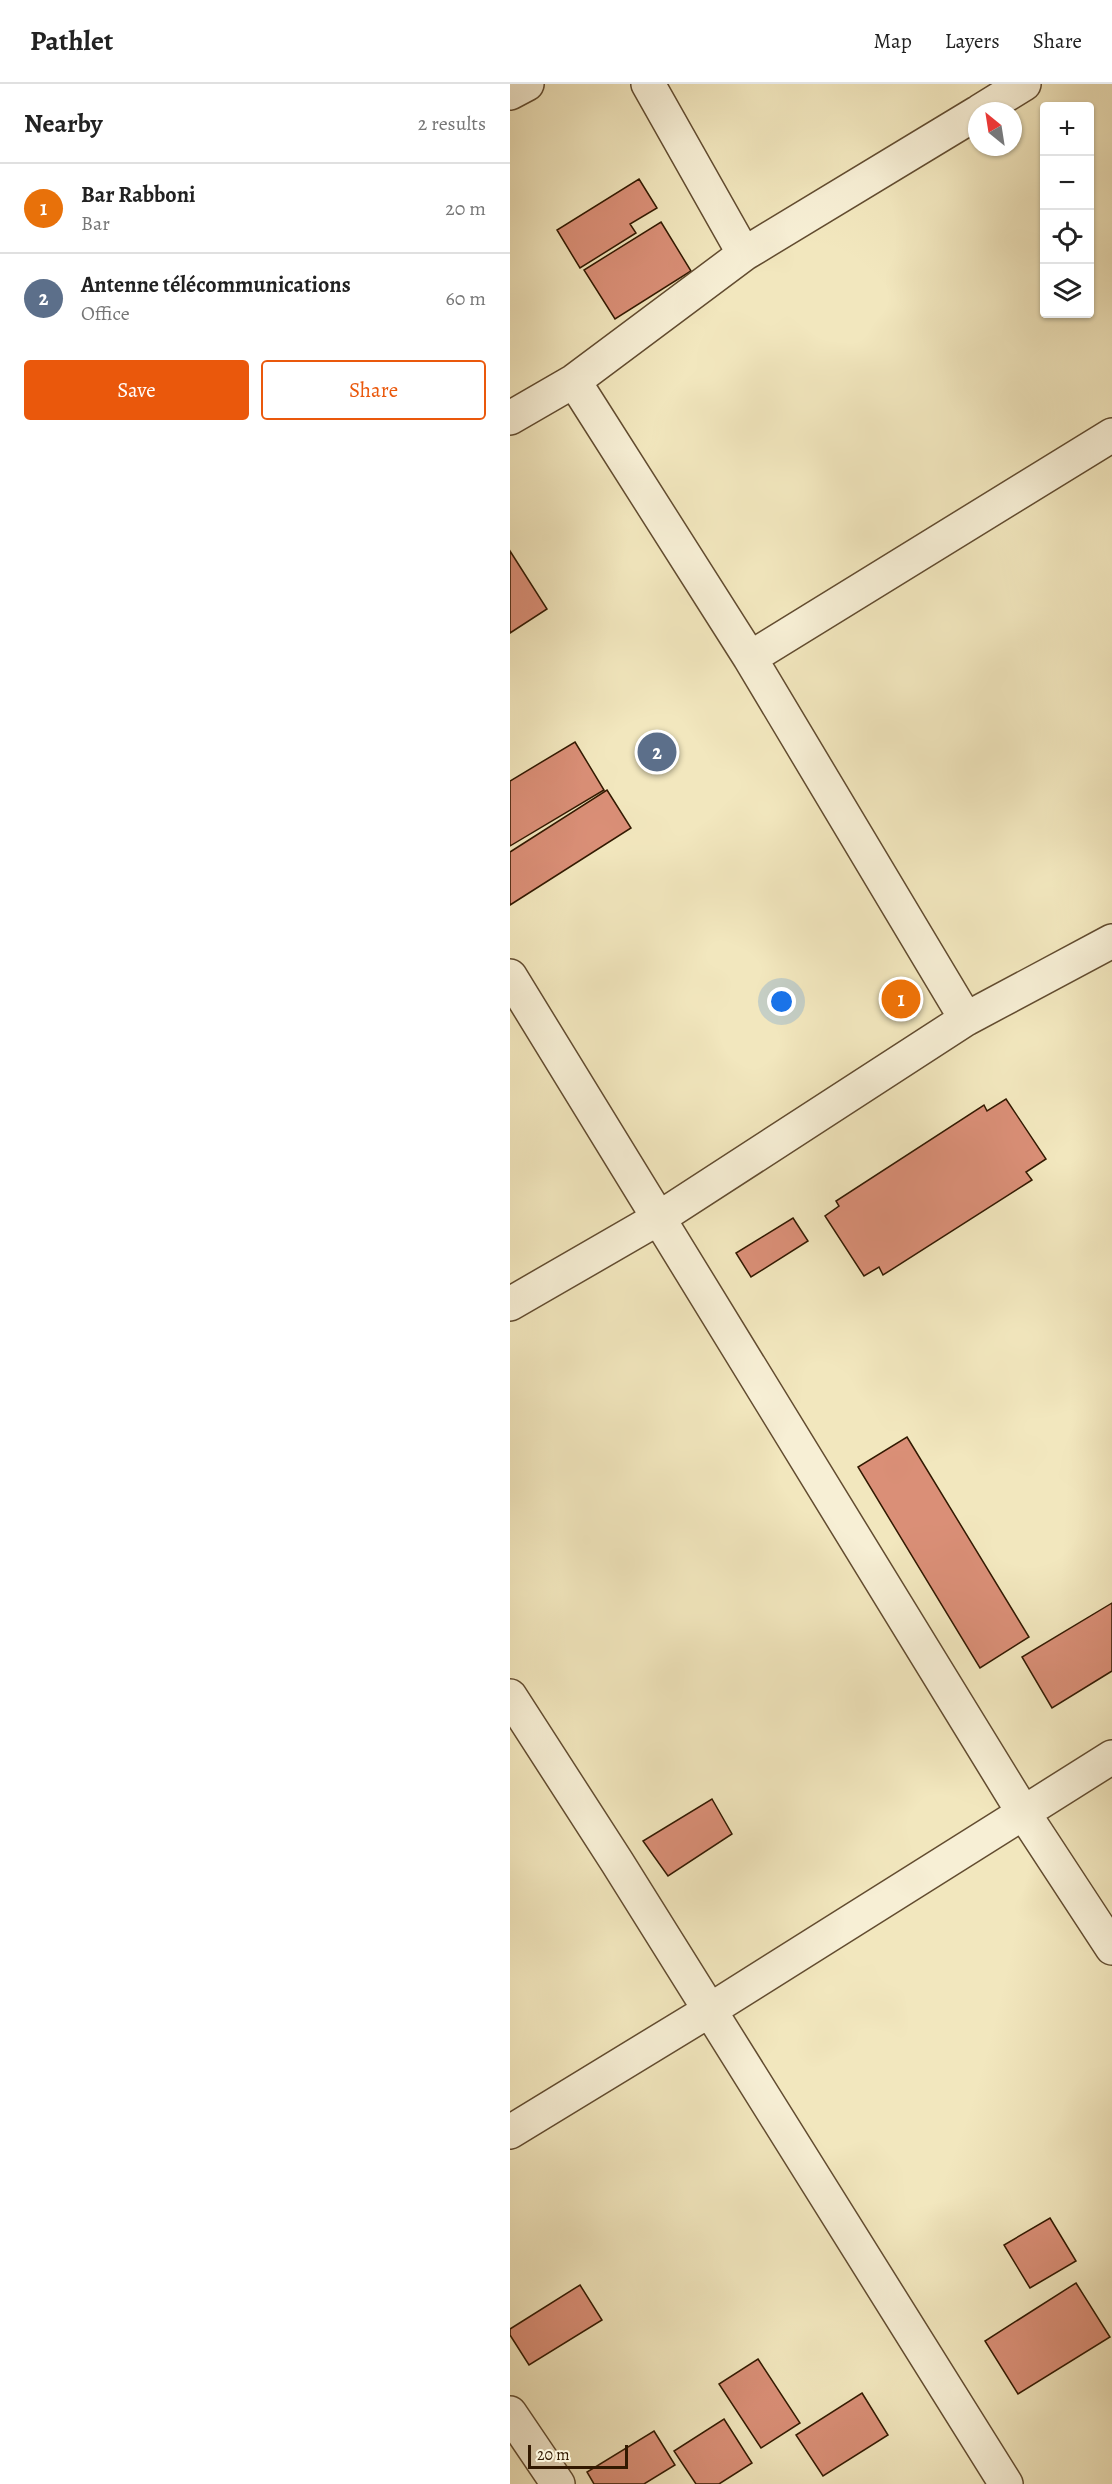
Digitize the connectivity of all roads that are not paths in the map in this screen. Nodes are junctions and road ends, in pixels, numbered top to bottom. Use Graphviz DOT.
graph roads {
  1 [pos="527,84"];
  2 [pos="648,84"];
  3 [pos="1024,84"];
  4 [pos="510,93"];
  5 [pos="994,102"];
  6 [pos="968,118"];
  7 [pos="744,254"];
  8 [pos="574,381"];
  9 [pos="510,418"];
  10 [pos="1112,435"];
  11 [pos="750,658"];
  12 [pos="1112,941"];
  13 [pos="510,976"];
  14 [pos="966,1019"];
  15 [pos="659,1218"];
  16 [pos="510,1304"];
  17 [pos="510,1696"];
  18 [pos="1112,1757"];
  19 [pos="1023,1812"];
  20 [pos="1112,1948"];
  21 [pos="710,2010"];
  22 [pos="510,2132"];
  23 [pos="510,2413"];
  24 [pos="558,2484"];
  25 [pos="1006,2484"];
  1 -- 4 [label="street"];
  2 -- 7 [label="street"];
  3 -- 5 [label="street"];
  6 -- 7 [label="street"];
  7 -- 8 [label="street"];
  8 -- 9 [label="street"];
  8 -- 11 [label="street"];
  10 -- 11 [label="street"];
  11 -- 14 [label="street"];
  12 -- 14 [label="street"];
  13 -- 15 [label="street"];
  14 -- 15 [label="street"];
  15 -- 16 [label="street"];
  15 -- 19 [label="street"];
  17 -- 21 [label="street"];
  18 -- 19 [label="street"];
  19 -- 20 [label="street"];
  19 -- 21 [label="street"];
  21 -- 22 [label="street"];
  21 -- 25 [label="street"];
  23 -- 24 [label="street"];
}
